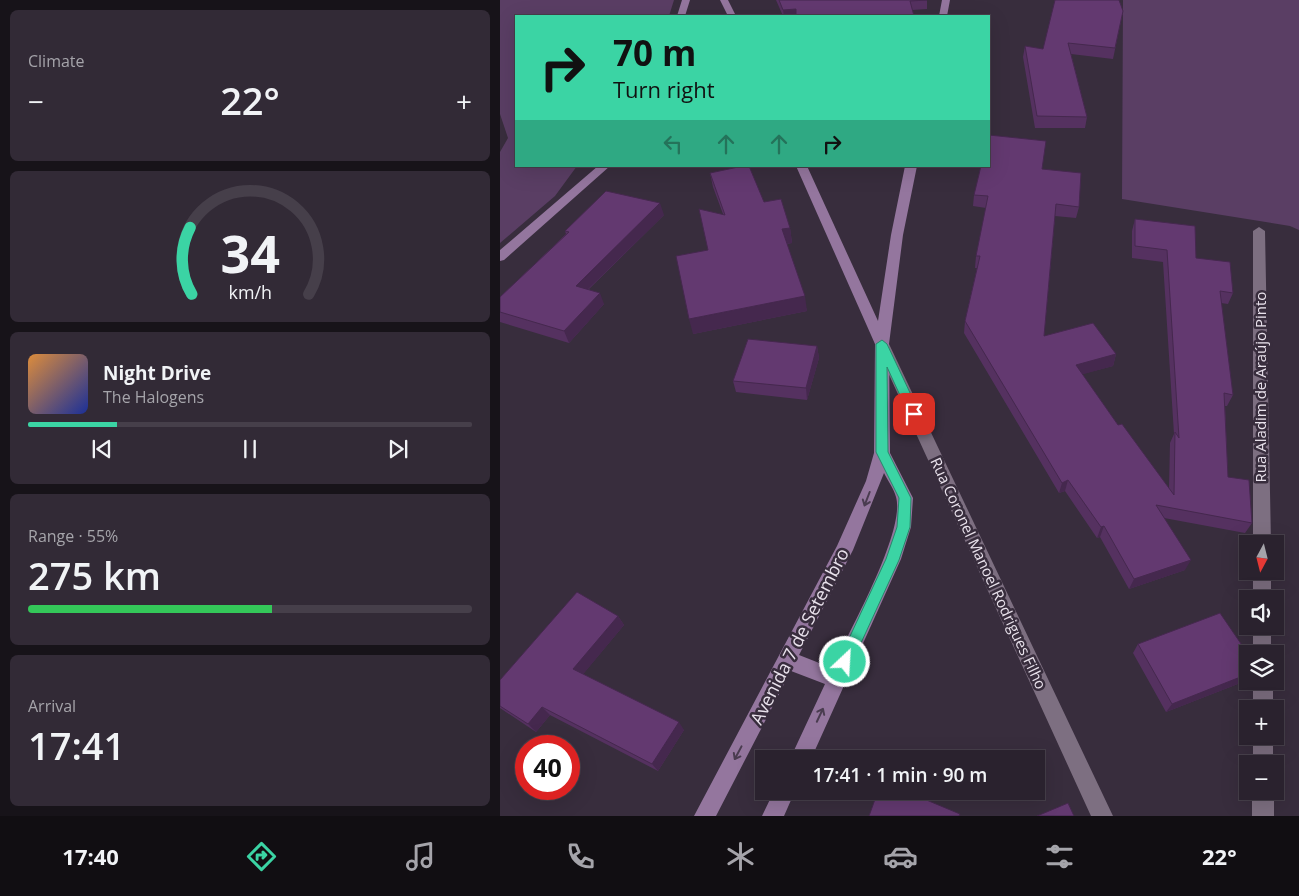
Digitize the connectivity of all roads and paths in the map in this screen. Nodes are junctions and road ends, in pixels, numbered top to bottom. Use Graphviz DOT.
graph roads {
  1 [pos="686,0"];
  2 [pos="724,0"];
  3 [pos="946,0"];
  4 [pos="682,15"];
  5 [pos="732,15"];
  6 [pos="942,15"];
  7 [pos="594,167"];
  8 [pos="604,167"];
  9 [pos="801,167"];
  10 [pos="911,167"];
  11 [pos="578,191"];
  12 [pos="1259,231"];
  13 [pos="500,258"];
  14 [pos="882,344"];
  15 [pos="882,452"];
  16 [pos="1262,535"];
  17 [pos="787,660"];
  18 [pos="837,679"];
  19 [pos="804,750"];
  20 [pos="781,800"];
  21 [pos="1263,800"];
  22 [pos="705,816"];
  23 [pos="773,816"];
  24 [pos="1102,816"];
  25 [pos="1264,816"];
  1 -- 4 [label="street"];
  2 -- 5 [label="street"];
  3 -- 6 [label="street"];
  7 -- 11 [label="street"];
  8 -- 11 [label="street"];
  9 -- 14 [label="street, Rua Coronel Manoel Rodrigues Filho"];
  10 -- 14 [label="street, Avenida 7 de Setembro"];
  11 -- 13 [label="street"];
  12 -- 16 [label="street, Rua Aladim de Araújo Pinto"];
  14 -- 15 [label="street, Avenida 7 de Setembro"];
  14 -- 24 [label="street, Rua Coronel Manoel Rodrigues Filho"];
  15 -- 17 [label="street, Avenida 7 de Setembro, one-way"];
  15 -- 18 [label="street, Avenida 7 de Setembro"];
  17 -- 18 [label="street"];
  17 -- 22 [label="street, Avenida 7 de Setembro, one-way"];
  19 -- 18 [label="street, Avenida 7 de Setembro, one-way"];
  20 -- 23 [label="street"];
  21 -- 25 [label="street"];
}
